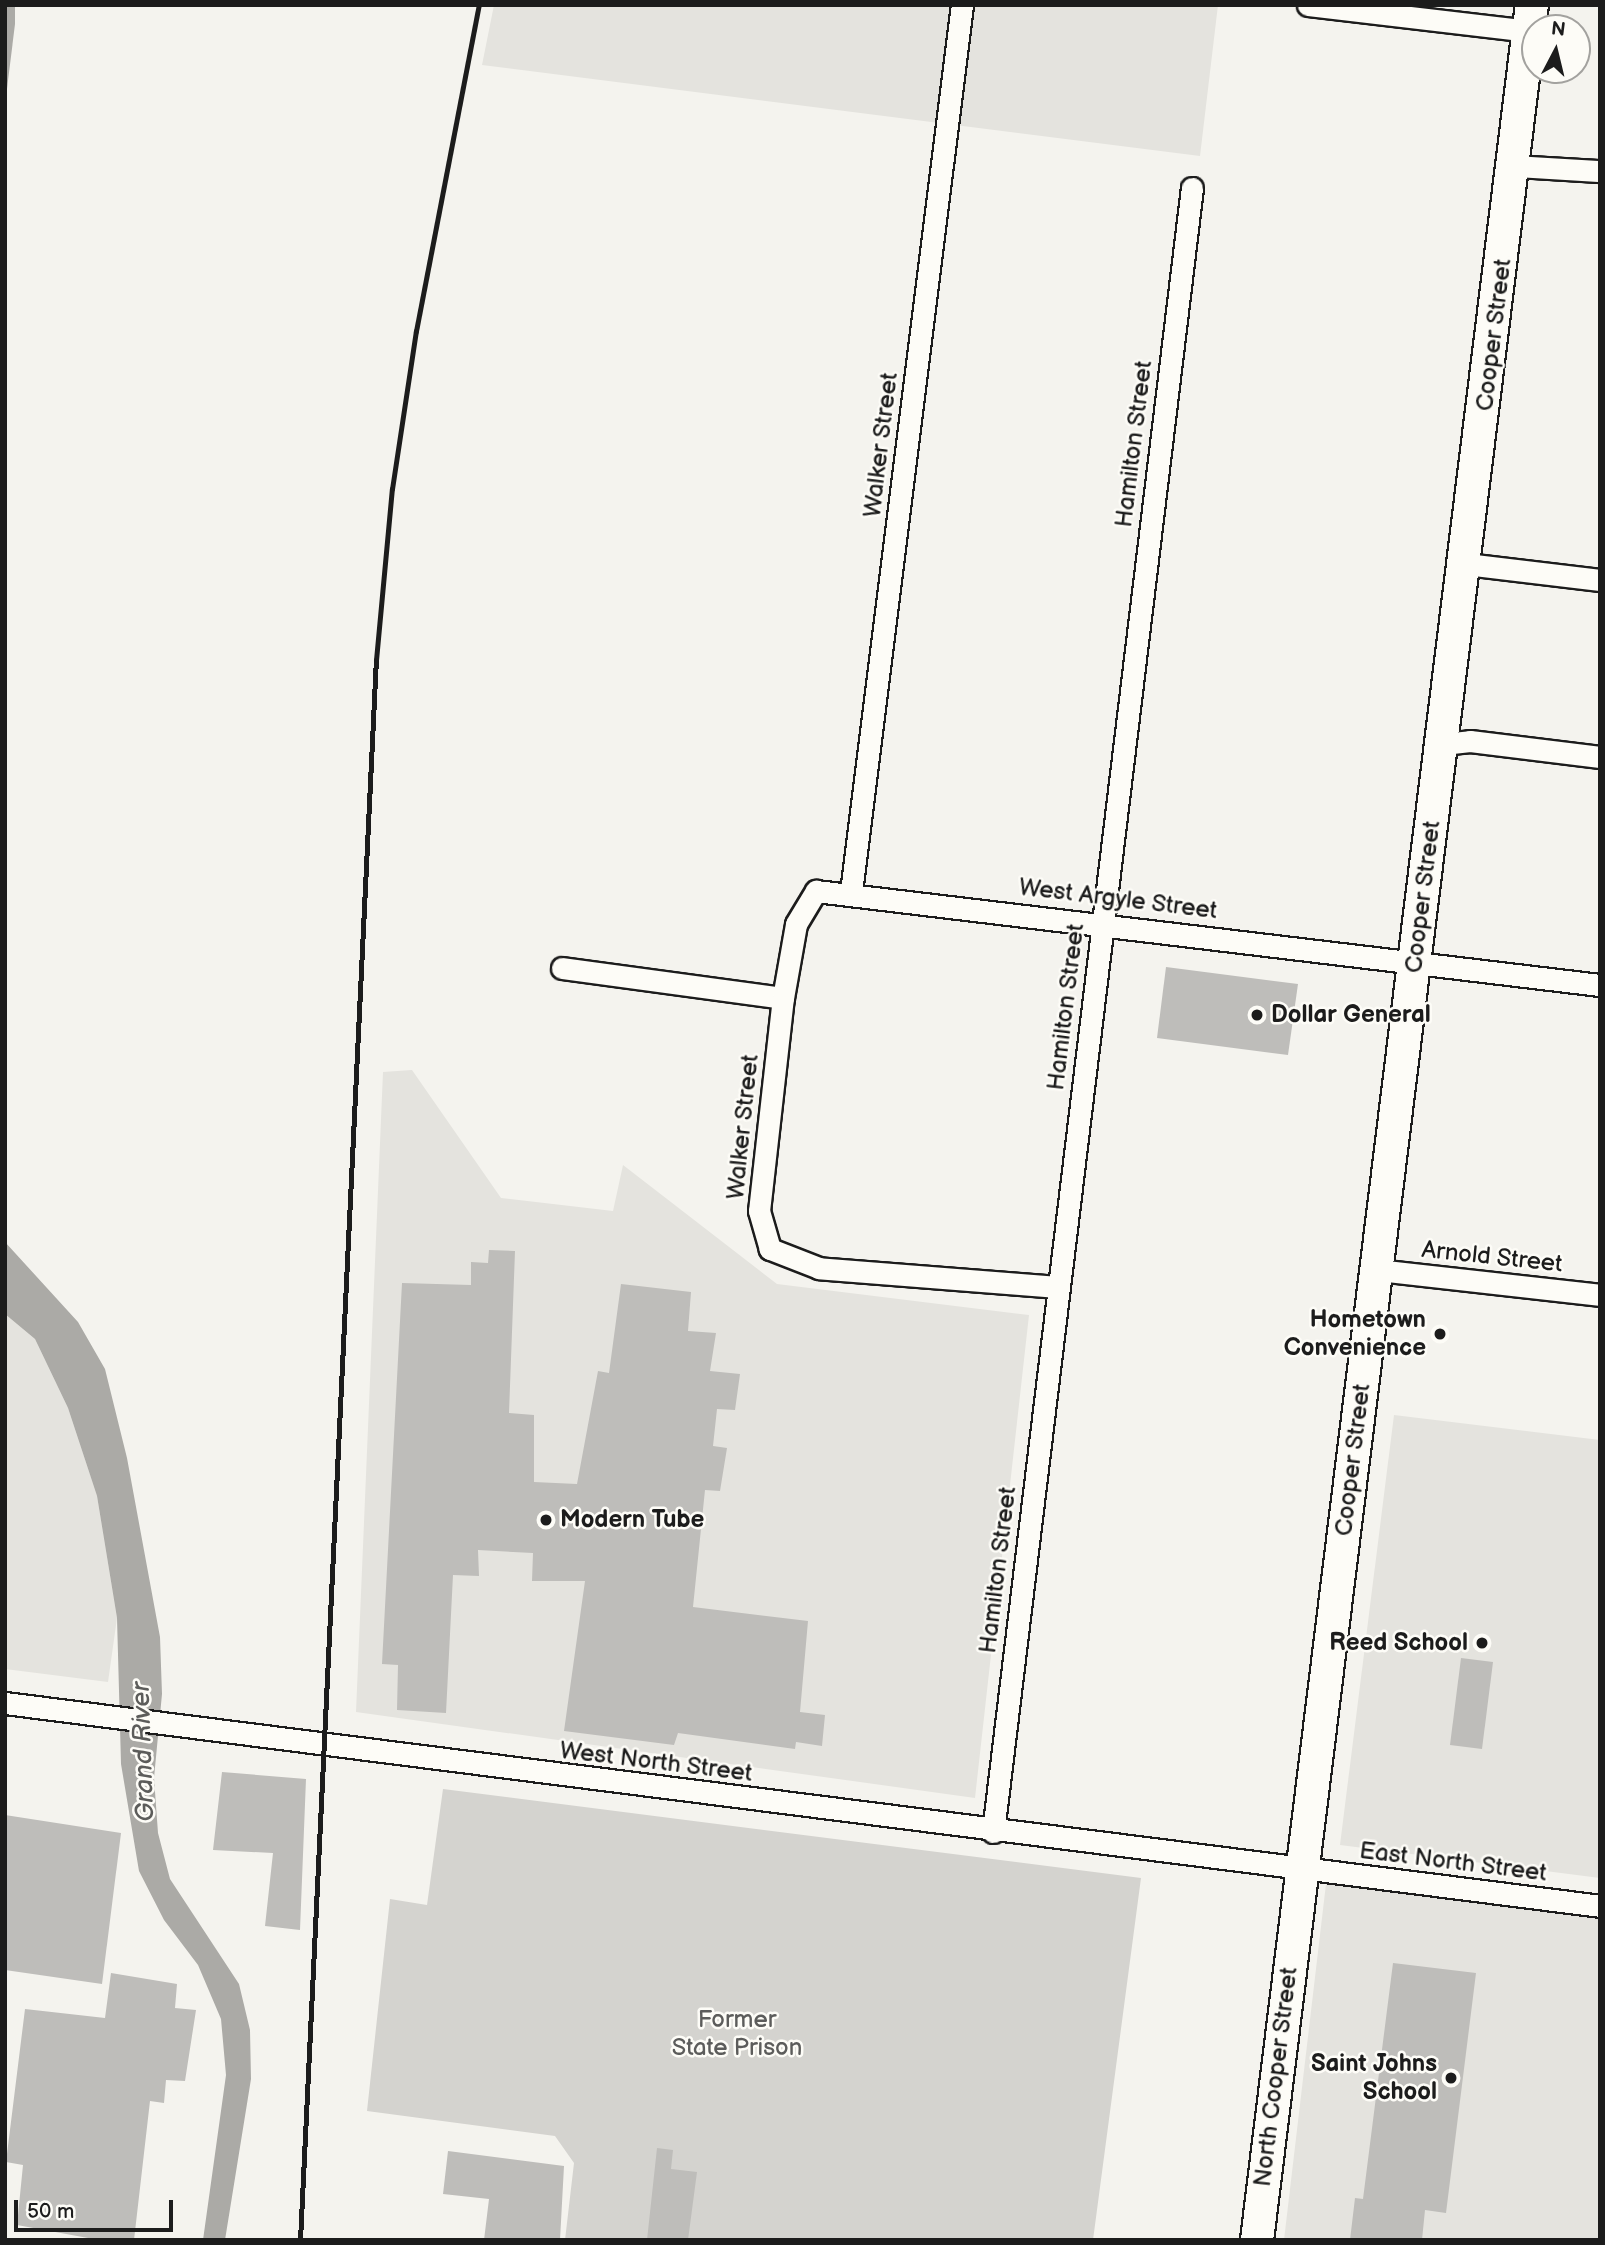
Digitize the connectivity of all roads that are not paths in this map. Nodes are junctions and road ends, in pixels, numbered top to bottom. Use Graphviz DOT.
graph roads {
  1 [pos="962,5"];
  2 [pos="1308,5"];
  3 [pos="1521,17"];
  4 [pos="1523,84"];
  5 [pos="1515,166"];
  6 [pos="1600,171"];
  7 [pos="1192,188"];
  8 [pos="1466,564"];
  9 [pos="1600,580"];
  10 [pos="1443,744"];
  11 [pos="1600,757"];
  12 [pos="817,891"];
  13 [pos="851,892"];
  14 [pos="1103,924"];
  15 [pos="1414,961"];
  16 [pos="562,968"];
  17 [pos="1600,985"];
  18 [pos="783,998"];
  19 [pos="1378,1270"];
  20 [pos="1058,1287"];
  21 [pos="1600,1295"];
  22 [pos="5,1703"];
  23 [pos="993,1832"];
  24 [pos="1300,1871"];
  25 [pos="1600,1906"];
  26 [pos="1295,1914"];
  27 [pos="1257,2240"];
  1 -- 13 [label="street, Walker Street"];
  2 -- 3 [label="street"];
  4 -- 5 [label="main road, Cooper Street"];
  5 -- 6 [label="street"];
  5 -- 8 [label="main road, Cooper Street"];
  7 -- 14 [label="street, Hamilton Street"];
  8 -- 9 [label="street"];
  8 -- 10 [label="main road, Cooper Street"];
  10 -- 11 [label="street"];
  10 -- 15 [label="main road, Cooper Street"];
  12 -- 13 [label="street, West Argyle Street"];
  12 -- 18 [label="street, Walker Street"];
  13 -- 14 [label="street, West Argyle Street"];
  14 -- 15 [label="street, West Argyle Street"];
  14 -- 20 [label="street, Hamilton Street"];
  15 -- 17 [label="street, West Argyle Street"];
  15 -- 19 [label="main road, Cooper Street"];
  16 -- 18 [label="street"];
  18 -- 20 [label="street, Walker Street"];
  19 -- 21 [label="street, Arnold Street"];
  19 -- 24 [label="main road, Cooper Street"];
  20 -- 23 [label="street, Hamilton Street"];
  22 -- 23 [label="street, West North Street"];
  23 -- 24 [label="street, West North Street"];
  24 -- 25 [label="street, East North Street"];
  24 -- 26 [label="main road, Cooper Street"];
  26 -- 27 [label="main road, North Cooper Street"];
}
